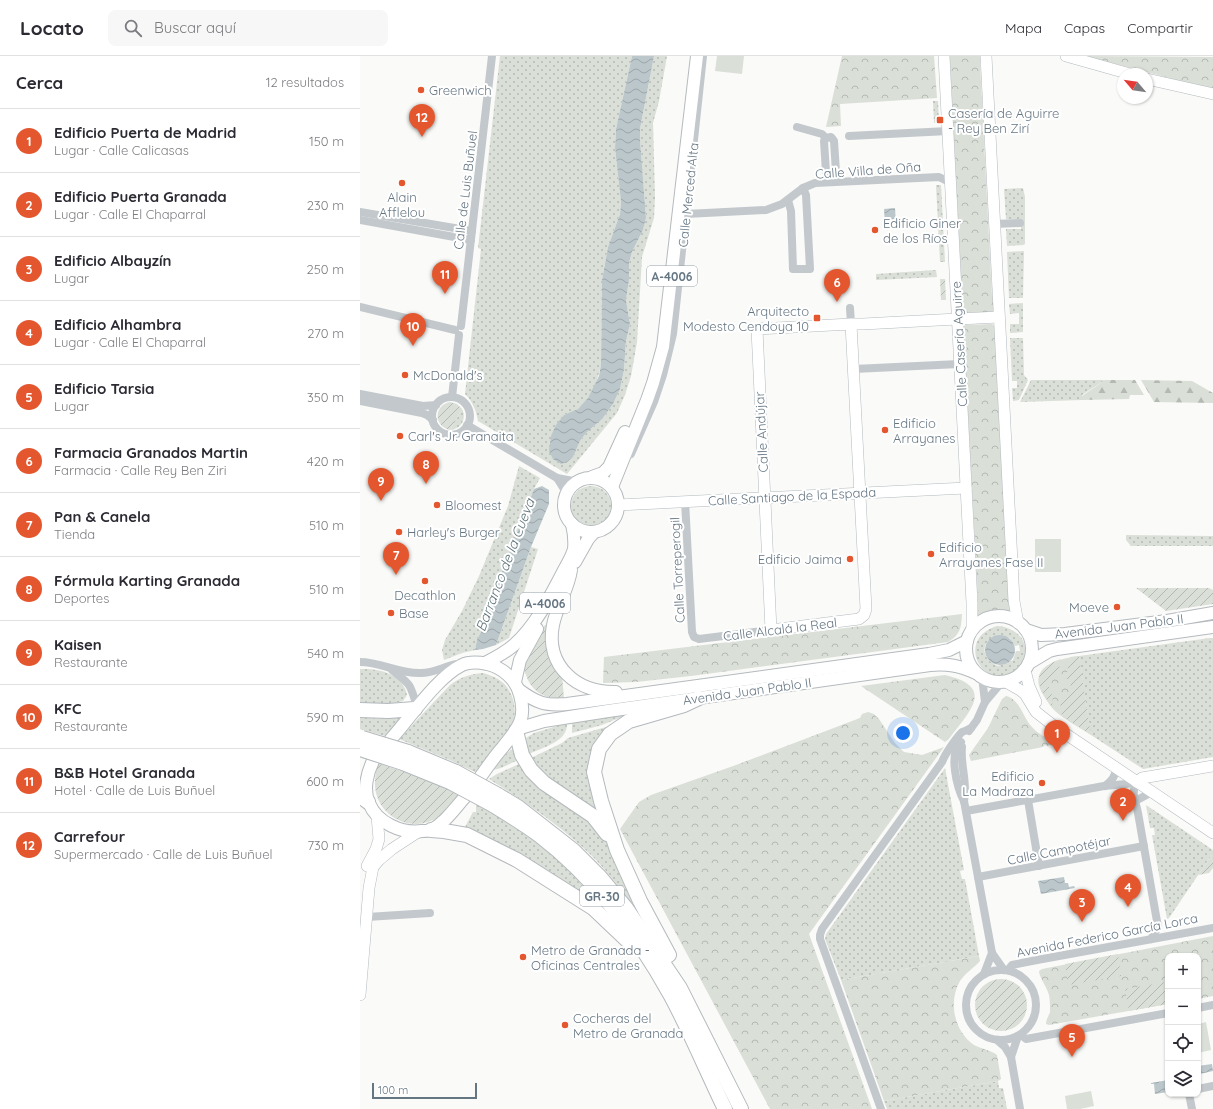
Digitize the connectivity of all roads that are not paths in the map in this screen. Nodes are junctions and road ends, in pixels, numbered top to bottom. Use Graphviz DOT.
graph roads {
  1 [pos="492,56"];
  2 [pos="689,56"];
  3 [pos="697,56"];
  4 [pos="703,56"];
  5 [pos="944,56"];
  6 [pos="986,56"];
  7 [pos="1066,56"];
  8 [pos="1117,70"];
  9 [pos="1153,80"];
  10 [pos="1213,94"];
  11 [pos="797,127"];
  12 [pos="948,131"];
  13 [pos="849,136"];
  14 [pos="950,170"];
  15 [pos="939,177"];
  16 [pos="831,179"];
  17 [pos="950,183"];
  18 [pos="803,188"];
  19 [pos="788,200"];
  20 [pos="360,212"];
  21 [pos="686,214"];
  22 [pos="360,220"];
  23 [pos="1020,223"];
  24 [pos="994,224"];
  25 [pos="471,236"];
  26 [pos="360,307"];
  27 [pos="850,308"];
  28 [pos="999,317"];
  29 [pos="957,319"];
  30 [pos="851,324"];
  31 [pos="458,330"];
  32 [pos="959,364"];
  33 [pos="854,369"];
  34 [pos="360,394"];
  35 [pos="452,397"];
  36 [pos="360,401"];
  37 [pos="436,405"];
  38 [pos="433,420"];
  39 [pos="467,425"];
  40 [pos="592,477"];
  41 [pos="557,478"];
  42 [pos="578,482"];
  43 [pos="966,488"];
  44 [pos="613,489"];
  45 [pos="860,493"];
  46 [pos="566,494"];
  47 [pos="764,498"];
  48 [pos="685,501"];
  49 [pos="618,505"];
  50 [pos="572,524"];
  51 [pos="594,532"];
  52 [pos="571,570"];
  53 [pos="1213,614"];
  54 [pos="1022,626"];
  55 [pos="1213,627"];
  56 [pos="772,630"];
  57 [pos="970,636"];
  58 [pos="694,637"];
  59 [pos="360,662"];
  60 [pos="485,663"];
  61 [pos="464,664"];
  62 [pos="1027,666"];
  63 [pos="389,668"];
  64 [pos="979,675"];
  65 [pos="1004,682"];
  66 [pos="517,686"];
  67 [pos="645,694"];
  68 [pos="699,698"];
  69 [pos="985,702"];
  70 [pos="416,708"];
  71 [pos="360,710"];
  72 [pos="1042,717"];
  73 [pos="971,728"];
  74 [pos="517,730"];
  75 [pos="391,739"];
  76 [pos="361,741"];
  77 [pos="962,742"];
  78 [pos="955,752"];
  79 [pos="373,761"];
  80 [pos="944,761"];
  81 [pos="954,763"];
  82 [pos="1213,766"];
  83 [pos="1116,768"];
  84 [pos="481,776"];
  85 [pos="1161,777"];
  86 [pos="1105,786"];
  87 [pos="1147,789"];
  88 [pos="364,794"];
  89 [pos="464,797"];
  90 [pos="496,800"];
  91 [pos="1028,800"];
  92 [pos="964,801"];
  93 [pos="1138,803"];
  94 [pos="966,811"];
  95 [pos="378,816"];
  96 [pos="425,831"];
  97 [pos="1213,833"];
  98 [pos="1144,846"];
  99 [pos="617,850"];
  100 [pos="1039,866"];
  101 [pos="978,877"];
  102 [pos="430,913"];
  103 [pos="364,916"];
  104 [pos="1158,927"];
  105 [pos="1213,928"];
  106 [pos="1169,936"];
  107 [pos="1152,939"];
  108 [pos="992,953"];
  109 [pos="1006,970"];
  110 [pos="984,974"];
  111 [pos="680,988"];
  112 [pos="360,995"];
  113 [pos="1213,1005"];
  114 [pos="1201,1007"];
  115 [pos="680,1014"];
  116 [pos="1165,1014"];
  117 [pos="1020,1035"];
  118 [pos="997,1040"];
  119 [pos="1011,1057"];
  120 [pos="1213,1086"];
  121 [pos="1201,1088"];
  122 [pos="1190,1097"];
  123 [pos="725,1109"];
  124 [pos="741,1109"];
  125 [pos="881,1109"];
  126 [pos="1020,1109"];
  127 [pos="1192,1109"];
  1 -- 25 [label="street, Calle de Luis Buñuel"];
  2 -- 40 [label="main road, Calle Merced Alta / A-4006"];
  3 -- 44 [label="main road, Calle Merced Alta / A-4006"];
  4 -- 21 [label="street, Calle Merced Alta"];
  5 -- 12 [label="main road, Calle Casería Aguirre"];
  6 -- 24 [label="main road"];
  7 -- 8 [label="main road"];
  9 -- 10 [label="main road"];
  11 -- 16 [label="street"];
  12 -- 13 [label="street"];
  12 -- 14 [label="main road, Calle Casería Aguirre"];
  14 -- 15 [label="street, Calle Villa de Oña"];
  14 -- 17 [label="main road, Calle Casería Aguirre"];
  15 -- 16 [label="street, Calle Villa de Oña"];
  15 -- 17 [label="street, Calle Villa de Oña"];
  16 -- 18 [label="street, Calle Villa de Oña"];
  17 -- 29 [label="main road, Calle Casería Aguirre"];
  18 -- 19 [label="street, Calle Villa de Oña"];
  18 -- 19 [label="street"];
  19 -- 21 [label="street, Calle Villa de Oña"];
  20 -- 25 [label="street"];
  21 -- 44 [label="street, Calle Merced Alta"];
  22 -- 25 [label="street"];
  23 -- 24 [label="street"];
  24 -- 28 [label="main road"];
  25 -- 31 [label="street, Calle de Luis Buñuel"];
  26 -- 31 [label="street"];
  27 -- 30 [label="street"];
  28 -- 29 [label="main road"];
  28 -- 54 [label="main road"];
  29 -- 30 [label="main road"];
  29 -- 32 [label="main road, Calle Casería Aguirre"];
  30 -- 33 [label="main road"];
  30 -- 47 [label="main road, Calle Andújar"];
  31 -- 35 [label="street, Calle de Luis Buñuel"];
  32 -- 33 [label="street"];
  32 -- 43 [label="main road, Calle Casería Aguirre"];
  33 -- 45 [label="main road"];
  34 -- 37 [label="street"];
  35 -- 37 [label="street"];
  35 -- 39 [label="street"];
  36 -- 38 [label="street"];
  37 -- 38 [label="street"];
  38 -- 39 [label="street"];
  39 -- 41 [label="street"];
  40 -- 42 [label="main road, A-4006"];
  40 -- 44 [label="main road"];
  41 -- 42 [label="street"];
  41 -- 46 [label="street"];
  42 -- 46 [label="main road, A-4006"];
  43 -- 45 [label="main road, Calle Santiago de la Espada"];
  43 -- 57 [label="main road, Calle Casería Aguirre"];
  44 -- 49 [label="main road"];
  45 -- 47 [label="main road, Calle Santiago de la Espada"];
  45 -- 56 [label="main road, Calle Alcalá la Real"];
  46 -- 50 [label="main road, A-4006"];
  47 -- 48 [label="main road, Calle Santiago de la Espada"];
  47 -- 56 [label="main road, Calle Andújar"];
  48 -- 49 [label="main road, Calle Santiago de la Espada"];
  48 -- 58 [label="street, Calle Torreperogil"];
  49 -- 51 [label="main road, A-4006"];
  50 -- 51 [label="main road"];
  50 -- 60 [label="main road, A-4006"];
  51 -- 52 [label="main road, A-4006"];
  52 -- 66 [label="main road, A-4006"];
  52 -- 67 [label="main road"];
  53 -- 54 [label="main road, Avenida Juan Pablo II"];
  54 -- 57 [label="main road"];
  54 -- 62 [label="main road"];
  55 -- 62 [label="main road, Avenida Juan Pablo II"];
  56 -- 58 [label="street, Calle Alcalá la Real"];
  57 -- 64 [label="main road"];
  57 -- 67 [label="main road, Avenida Juan Pablo II"];
  59 -- 63 [label="street"];
  60 -- 61 [label="main road"];
  60 -- 66 [label="main road, Avenida Juan Pablo II"];
  61 -- 63 [label="street"];
  61 -- 70 [label="main road"];
  62 -- 65 [label="main road"];
  62 -- 72 [label="main road"];
  63 -- 70 [label="street"];
  64 -- 65 [label="main road"];
  64 -- 68 [label="main road, Avenida Juan Pablo II"];
  64 -- 69 [label="street"];
  65 -- 69 [label="street"];
  65 -- 72 [label="main road"];
  66 -- 67 [label="main road, Avenida Juan Pablo II"];
  66 -- 74 [label="main road"];
  68 -- 74 [label="main road, Avenida Juan Pablo II"];
  68 -- 99 [label="highway"];
  69 -- 73 [label="street"];
  70 -- 71 [label="highway"];
  70 -- 75 [label="main road"];
  72 -- 83 [label="main road"];
  73 -- 77 [label="street"];
  73 -- 80 [label="street"];
  74 -- 84 [label="main road"];
  74 -- 99 [label="highway"];
  76 -- 90 [label="highway, GR-30, bridge"];
  77 -- 78 [label="street"];
  77 -- 92 [label="street"];
  78 -- 80 [label="street"];
  78 -- 81 [label="street"];
  79 -- 88 [label="main road"];
  80 -- 81 [label="street"];
  80 -- 125 [label="street"];
  81 -- 92 [label="street"];
  82 -- 85 [label="main road"];
  83 -- 86 [label="street"];
  83 -- 87 [label="main road"];
  85 -- 87 [label="main road"];
  85 -- 87 [label="main road"];
  86 -- 87 [label="street"];
  86 -- 91 [label="street"];
  87 -- 93 [label="street"];
  87 -- 93 [label="street"];
  87 -- 97 [label="main road"];
  88 -- 95 [label="main road"];
  89 -- 96 [label="main road"];
  90 -- 111 [label="highway, GR-30"];
  90 -- 115 [label="highway, GR-30"];
  91 -- 94 [label="street"];
  91 -- 100 [label="street"];
  92 -- 94 [label="street"];
  93 -- 98 [label="street"];
  94 -- 101 [label="street"];
  95 -- 96 [label="main road"];
  95 -- 103 [label="main road"];
  96 -- 103 [label="main road"];
  96 -- 115 [label="highway"];
  98 -- 100 [label="street, Calle Campotéjar"];
  98 -- 104 [label="street"];
  99 -- 111 [label="highway"];
  100 -- 101 [label="street, Calle Campotéjar"];
  101 -- 108 [label="street"];
  102 -- 103 [label="street"];
  103 -- 112 [label="main road"];
  104 -- 106 [label="street"];
  104 -- 107 [label="street"];
  105 -- 106 [label="street, Avenida Federico García Lorca"];
  106 -- 107 [label="street, Avenida Federico García Lorca"];
  107 -- 109 [label="street, Avenida Federico García Lorca"];
  108 -- 109 [label="street"];
  108 -- 110 [label="street"];
  109 -- 110 [label="street"];
  109 -- 117 [label="street"];
  110 -- 118 [label="street"];
  111 -- 124 [label="highway, GR-30"];
  113 -- 114 [label="street"];
  115 -- 123 [label="highway, GR-30"];
  116 -- 117 [label="street"];
  117 -- 118 [label="street"];
  117 -- 119 [label="street"];
  118 -- 119 [label="street"];
  119 -- 126 [label="street"];
  120 -- 121 [label="street"];
  122 -- 127 [label="street"];
}
